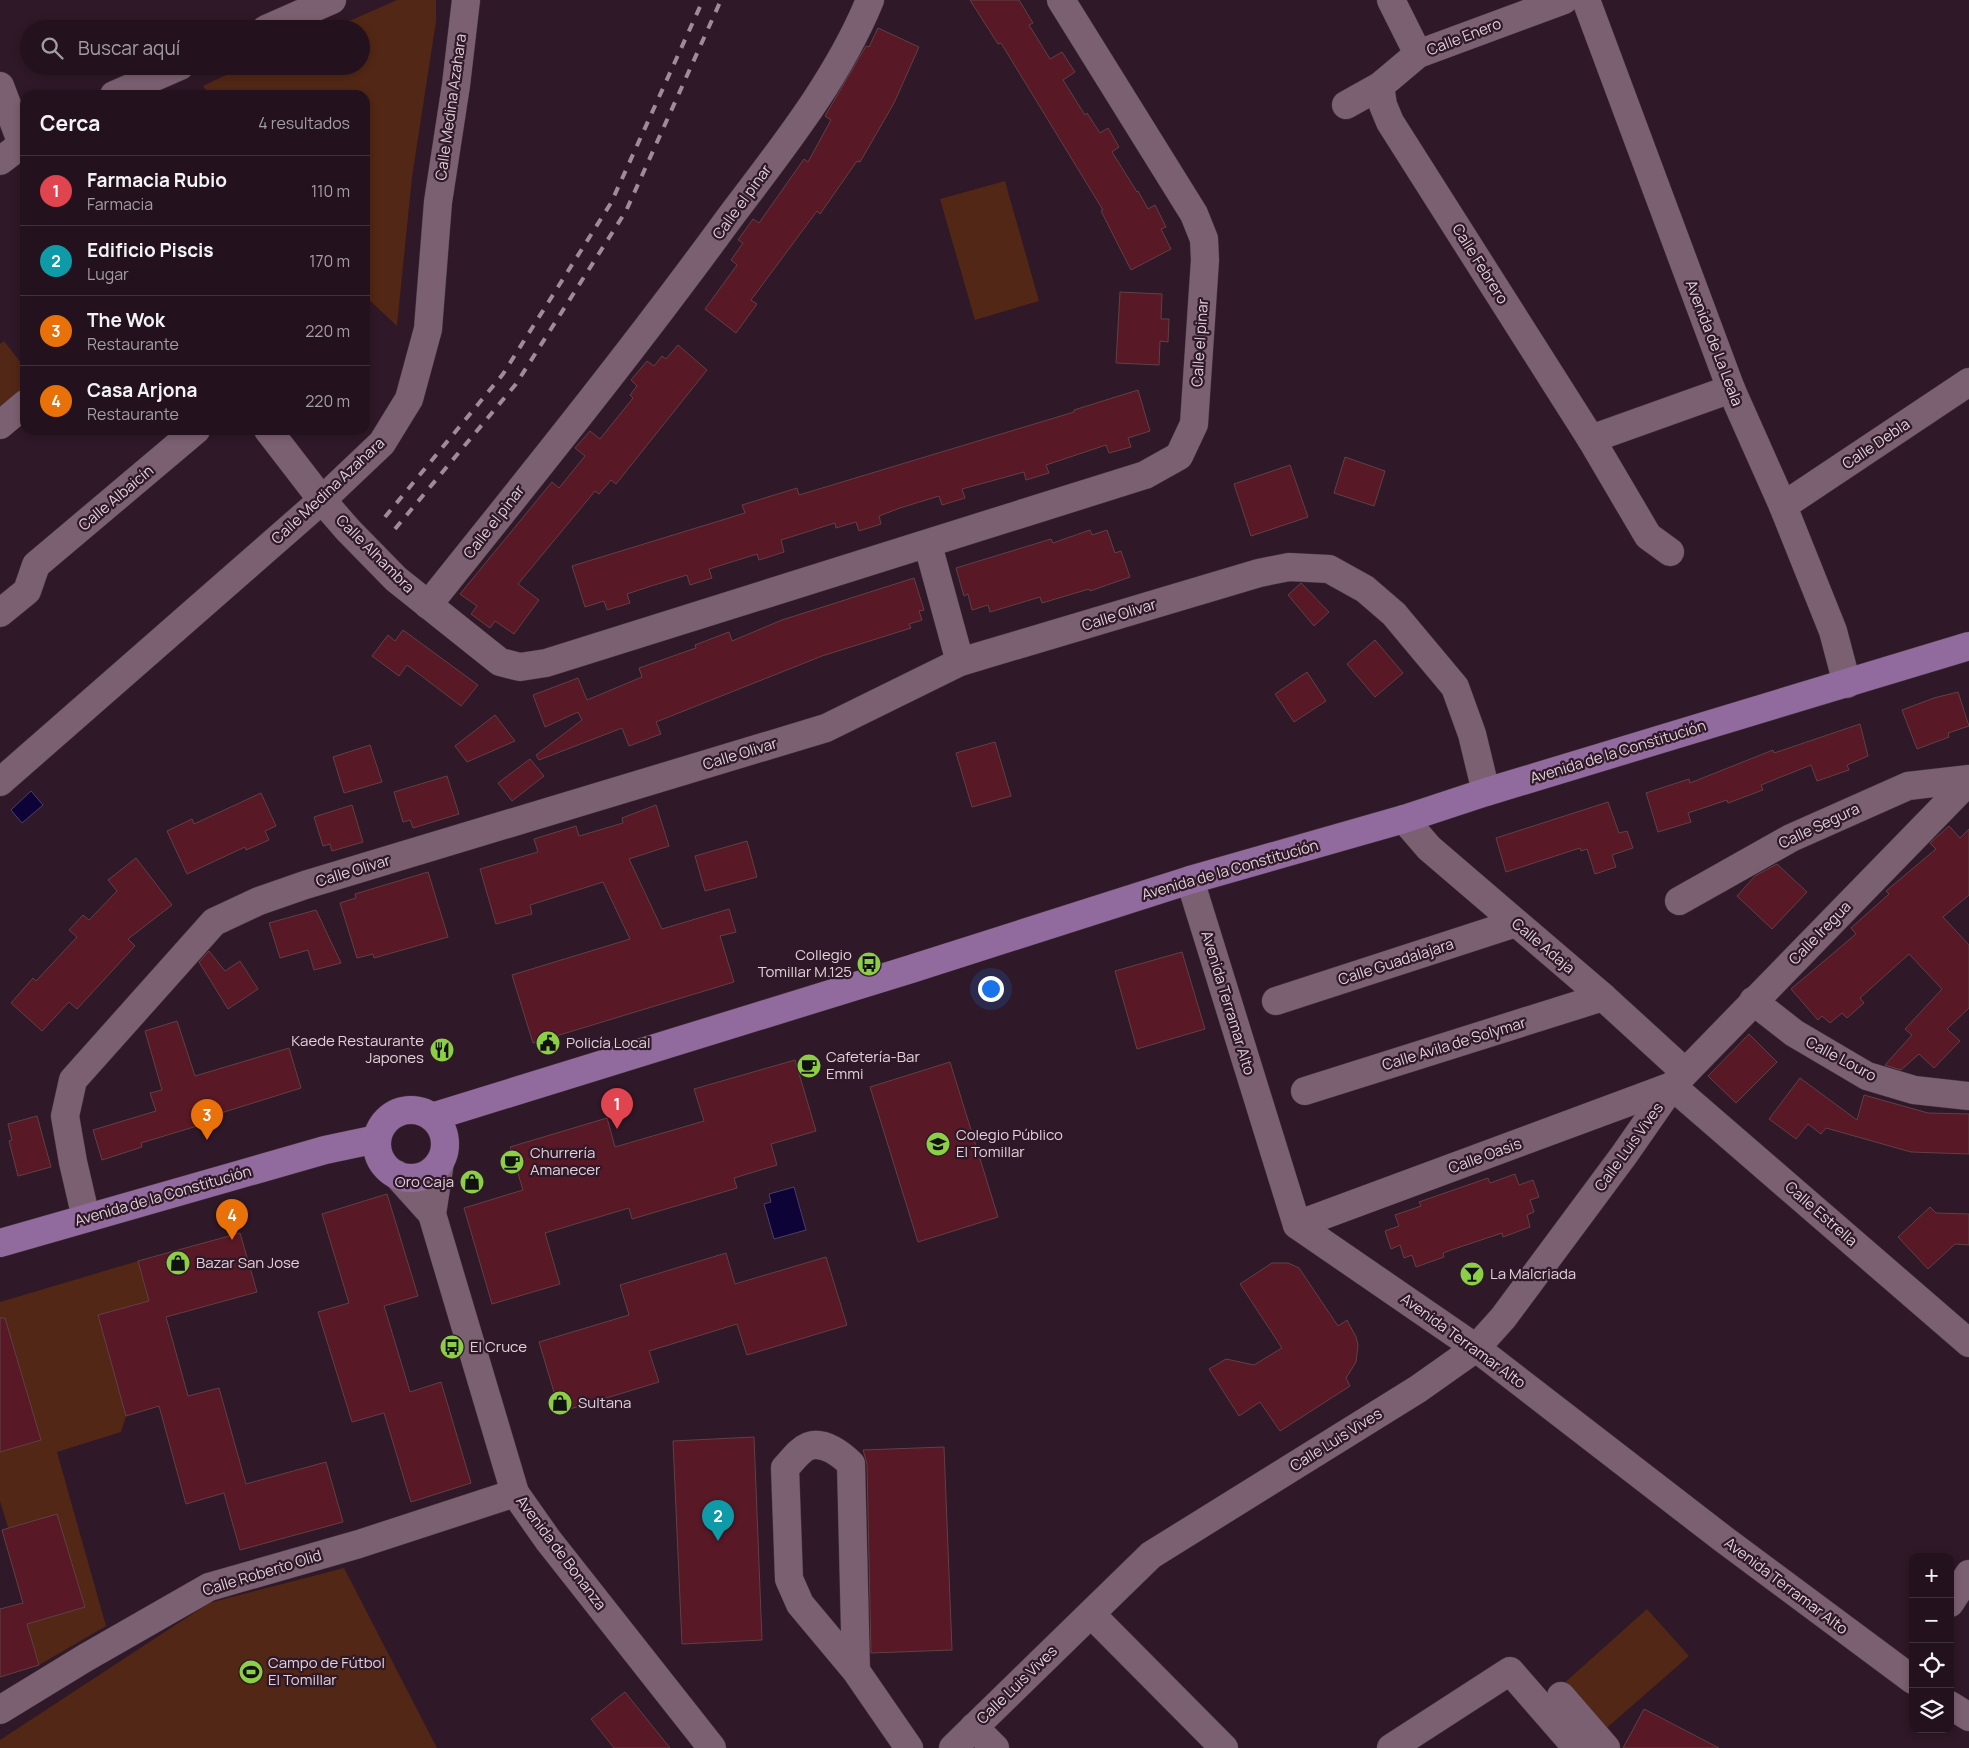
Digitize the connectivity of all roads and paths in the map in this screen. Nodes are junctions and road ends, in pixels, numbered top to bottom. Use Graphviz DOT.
graph roads {
  1 [pos="332,0"];
  2 [pos="466,0"];
  3 [pos="870,0"];
  4 [pos="1061,0"];
  5 [pos="1391,0"];
  6 [pos="1564,0"];
  7 [pos="1586,0"];
  8 [pos="286,20"];
  9 [pos="1418,54"];
  10 [pos="160,75"];
  11 [pos="0,86"];
  12 [pos="1380,86"];
  13 [pos="125,90"];
  14 [pos="1346,105"];
  15 [pos="20,134"];
  16 [pos="20,147"];
  17 [pos="0,162"];
  18 [pos="1969,382"];
  19 [pos="1731,389"];
  20 [pos="20,408"];
  21 [pos="0,425"];
  22 [pos="190,435"];
  23 [pos="272,435"];
  24 [pos="1591,439"];
  25 [pos="322,500"];
  26 [pos="1783,506"];
  27 [pos="928,544"];
  28 [pos="1670,552"];
  29 [pos="428,605"];
  30 [pos="0,613"];
  31 [pos="1969,646"];
  32 [pos="960,662"];
  33 [pos="1847,684"];
  34 [pos="1969,780"];
  35 [pos="0,782"];
  36 [pos="1486,792"];
  37 [pos="1404,819"];
  38 [pos="1190,880"];
  39 [pos="1679,901"];
  40 [pos="1516,923"];
  41 [pos="1603,997"];
  42 [pos="1276,1000"];
  43 [pos="1754,1001"];
  44 [pos="1678,1079"];
  45 [pos="1305,1091"];
  46 [pos="1969,1096"];
  47 [pos="493,1099"];
  48 [pos="432,1117"];
  49 [pos="442,1152"];
  50 [pos="385,1158"];
  51 [pos="432,1214"];
  52 [pos="86,1218"];
  53 [pos="1297,1225"];
  54 [pos="0,1242"];
  55 [pos="1969,1343"];
  56 [pos="1476,1348"];
  57 [pos="516,1494"];
  58 [pos="1969,1574"];
  59 [pos="1953,1598"];
  60 [pos="1091,1614"];
  61 [pos="856,1670"];
  62 [pos="1909,1671"];
  63 [pos="1560,1696"];
  64 [pos="1954,1708"];
  65 [pos="0,1710"];
  66 [pos="1969,1717"];
  67 [pos="974,1727"];
  68 [pos="712,1748"];
  69 [pos="909,1748"];
  70 [pos="953,1748"];
  71 [pos="995,1748"];
  72 [pos="1224,1748"];
  73 [pos="1391,1748"];
  74 [pos="1577,1748"];
  75 [pos="1606,1748"];
  1 -- 8 [label="street"];
  2 -- 25 [label="street, Calle Medina Azahara"];
  3 -- 29 [label="street, Calle el pinar"];
  4 -- 27 [label="street, Calle el pinar"];
  5 -- 9 [label="street"];
  6 -- 9 [label="street, Calle Enero"];
  7 -- 19 [label="street, Avenida de La Leala"];
  9 -- 12 [label="street, Calle Enero"];
  10 -- 13 [label="street"];
  11 -- 15 [label="street"];
  12 -- 14 [label="street, Calle Enero"];
  12 -- 24 [label="street, Calle Febrero"];
  16 -- 17 [label="street"];
  18 -- 26 [label="street, Calle Debla"];
  19 -- 24 [label="street"];
  19 -- 26 [label="street, Avenida de La Leala"];
  20 -- 21 [label="street"];
  22 -- 30 [label="street, Calle Albaicín"];
  23 -- 25 [label="street, Calle Alhambra"];
  24 -- 28 [label="street, Calle Febrero"];
  25 -- 29 [label="street, Calle Alhambra"];
  25 -- 35 [label="street, Calle Medina Azahara"];
  26 -- 33 [label="street, Avenida de La Leala"];
  27 -- 29 [label="street, Calle el pinar"];
  27 -- 32 [label="street"];
  31 -- 33 [label="main road, Avenida de la Constitución"];
  32 -- 36 [label="street, Calle Olivar"];
  32 -- 52 [label="street, Calle Olivar"];
  33 -- 36 [label="main road, Avenida de la Constitución"];
  34 -- 39 [label="street, Calle Segura"];
  34 -- 43 [label="street, Calle Iregua"];
  36 -- 37 [label="main road, Avenida de la Constitución"];
  37 -- 38 [label="main road, Avenida de la Constitución"];
  37 -- 40 [label="street, Calle Adaja"];
  38 -- 47 [label="main road, Avenida de la Constitución"];
  38 -- 53 [label="street, Avenida Terramar Alto"];
  40 -- 41 [label="street, Calle Adaja"];
  40 -- 42 [label="street, Calle Guadalajara"];
  41 -- 44 [label="street, Calle Adaja"];
  41 -- 45 [label="street, Calle Avila de Solymar"];
  43 -- 44 [label="street, Calle Iregua"];
  43 -- 46 [label="street, Calle Louro"];
  44 -- 53 [label="street, Calle Oasis"];
  44 -- 55 [label="street, Calle Estrella"];
  44 -- 56 [label="street, Calle Luis Vives"];
  47 -- 48 [label="main road, Avenida de la Constitución"];
  47 -- 49 [label="main road, Avenida de la Constitución"];
  48 -- 49 [label="main road"];
  48 -- 50 [label="main road"];
  49 -- 50 [label="main road"];
  49 -- 51 [label="street, Avenida de Bonanza"];
  50 -- 51 [label="street, Avenida de Bonanza"];
  50 -- 52 [label="main road, Avenida de la Constitución"];
  51 -- 57 [label="street, Avenida de Bonanza"];
  52 -- 54 [label="main road, Avenida de la Constitución"];
  53 -- 56 [label="street, Avenida Terramar Alto"];
  56 -- 60 [label="street, Calle Luis Vives"];
  56 -- 62 [label="street, Avenida Terramar Alto"];
  57 -- 65 [label="street, Calle Roberto Olid"];
  57 -- 68 [label="street, Avenida de Bonanza"];
  58 -- 59 [label="street"];
  60 -- 67 [label="street, Calle Luis Vives"];
  60 -- 72 [label="street"];
  61 -- 61 [label="street"];
  61 -- 69 [label="street"];
  63 -- 75 [label="street"];
  64 -- 66 [label="street"];
  67 -- 70 [label="street, Calle Luis Vives"];
  67 -- 71 [label="street"];
  73 -- 74 [label="street"];
}
